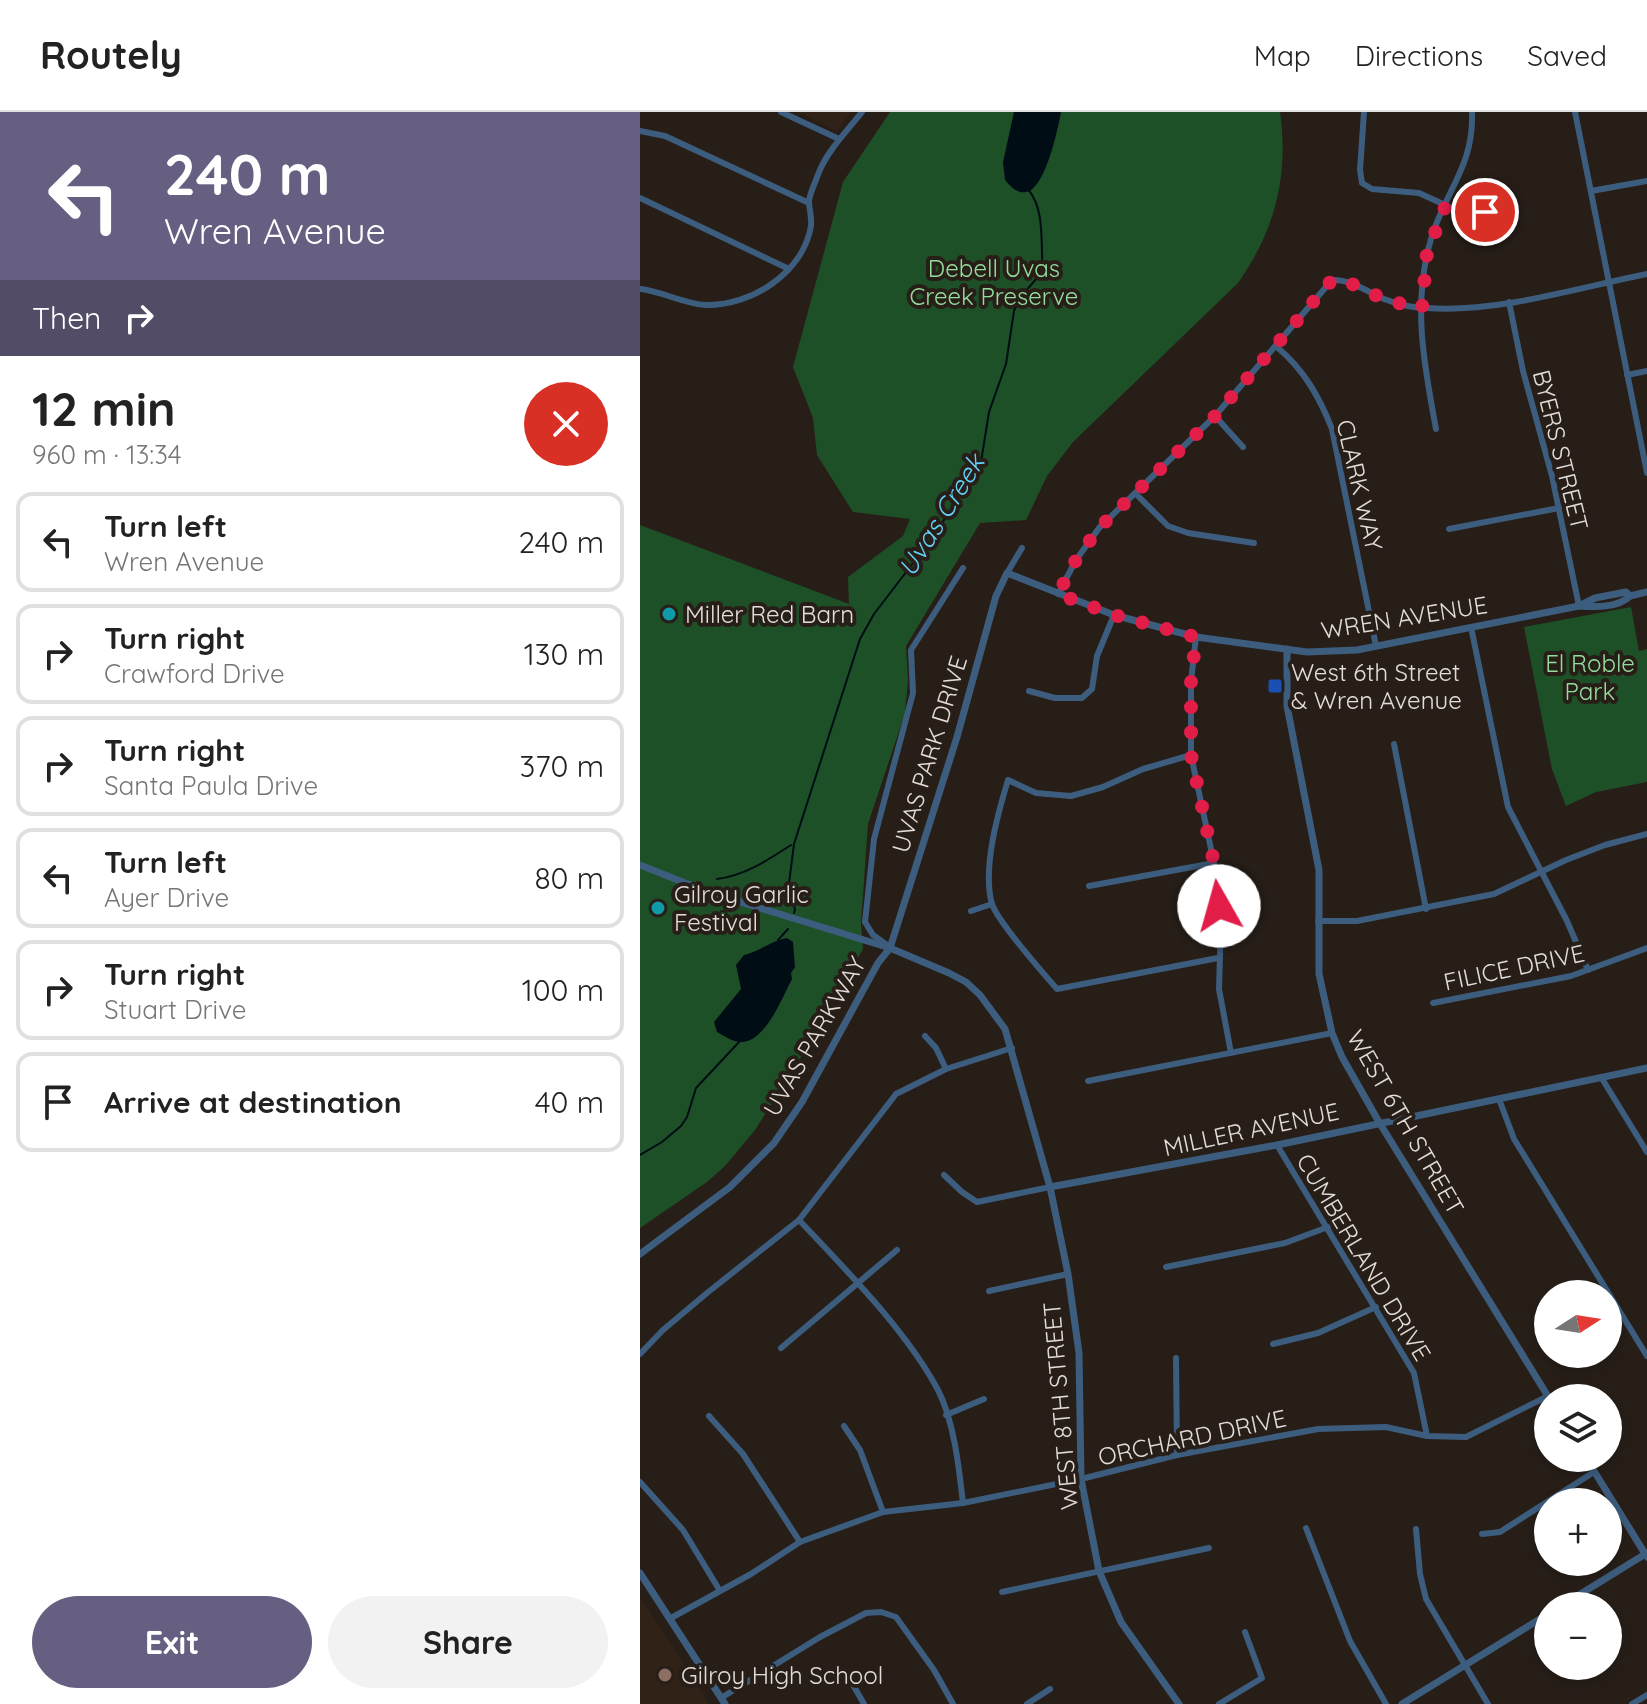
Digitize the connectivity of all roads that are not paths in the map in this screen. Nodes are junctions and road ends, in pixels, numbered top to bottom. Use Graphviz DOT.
graph roads {
  1 [pos="781,112"];
  2 [pos="862,112"];
  3 [pos="1364,112"];
  4 [pos="1472,112"];
  5 [pos="1575,112"];
  6 [pos="640,131"];
  7 [pos="839,139"];
  8 [pos="1647,181"];
  9 [pos="1591,191"];
  10 [pos="640,198"];
  11 [pos="809,203"];
  12 [pos="1446,205"];
  13 [pos="1497,208"];
  14 [pos="789,269"];
  15 [pos="1647,274"];
  16 [pos="1609,282"];
  17 [pos="640,289"];
  18 [pos="1509,302"];
  19 [pos="1422,308"];
  20 [pos="1277,347"];
  21 [pos="1647,371"];
  22 [pos="1627,375"];
  23 [pos="1215,416"];
  24 [pos="1436,429"];
  25 [pos="1243,447"];
  26 [pos="1647,473"];
  27 [pos="1136,494"];
  28 [pos="1559,508"];
  29 [pos="1449,529"];
  30 [pos="1254,543"];
  31 [pos="1022,548"];
  32 [pos="963,568"];
  33 [pos="1007,573"];
  34 [pos="1647,592"];
  35 [pos="1058,594"];
  36 [pos="1579,606"];
  37 [pos="1114,615"];
  38 [pos="1471,627"];
  39 [pos="1196,637"];
  40 [pos="1376,646"];
  41 [pos="1287,649"];
  42 [pos="1029,691"];
  43 [pos="1394,744"];
  44 [pos="1191,755"];
  45 [pos="1647,834"];
  46 [pos="1214,863"];
  47 [pos="640,865"];
  48 [pos="1541,872"];
  49 [pos="1089,886"];
  50 [pos="992,904"];
  51 [pos="1426,909"];
  52 [pos="971,911"];
  53 [pos="1318,921"];
  54 [pos="890,948"];
  55 [pos="1647,948"];
  56 [pos="1218,958"];
  57 [pos="1588,970"];
  58 [pos="1433,1003"];
  59 [pos="1332,1033"];
  60 [pos="925,1036"];
  61 [pos="1012,1048"];
  62 [pos="1231,1053"];
  63 [pos="1647,1068"];
  64 [pos="946,1069"];
  65 [pos="1601,1077"];
  66 [pos="1088,1081"];
  67 [pos="1499,1099"];
  68 [pos="1379,1122"];
  69 [pos="1277,1145"];
  70 [pos="1647,1152"];
  71 [pos="944,1175"];
  72 [pos="1050,1187"];
  73 [pos="799,1220"];
  74 [pos="1328,1227"];
  75 [pos="897,1250"];
  76 [pos="640,1254"];
  77 [pos="1166,1267"];
  78 [pos="1068,1274"];
  79 [pos="857,1284"];
  80 [pos="989,1291"];
  81 [pos="1376,1307"];
  82 [pos="1273,1344"];
  83 [pos="781,1348"];
  84 [pos="640,1354"];
  85 [pos="1647,1356"];
  86 [pos="1176,1358"];
  87 [pos="1540,1384"];
  88 [pos="984,1399"];
  89 [pos="1534,1404"];
  90 [pos="946,1415"];
  91 [pos="709,1416"];
  92 [pos="844,1426"];
  93 [pos="1427,1436"];
  94 [pos="1177,1455"];
  95 [pos="1594,1472"];
  96 [pos="1081,1479"];
  97 [pos="640,1482"];
  98 [pos="963,1503"];
  99 [pos="883,1512"];
  100 [pos="1306,1528"];
  101 [pos="1416,1529"];
  102 [pos="1482,1534"];
  103 [pos="800,1542"];
  104 [pos="1209,1548"];
  105 [pos="1646,1555"];
  106 [pos="1099,1571"];
  107 [pos="640,1573"];
  108 [pos="720,1591"];
  109 [pos="1002,1592"];
  110 [pos="1584,1592"];
  111 [pos="671,1618"];
  112 [pos="1534,1623"];
  113 [pos="1245,1632"];
  114 [pos="1466,1665"];
  115 [pos="852,1683"];
  116 [pos="1050,1689"];
  117 [pos="1647,1695"];
  118 [pos="723,1701"];
  119 [pos="861,1703"];
  120 [pos="953,1704"];
  121 [pos="1027,1704"];
  122 [pos="1179,1704"];
  123 [pos="1219,1704"];
  124 [pos="1386,1704"];
  125 [pos="1402,1704"];
  126 [pos="1488,1704"];
  127 [pos="1632,1704"];
  1 -- 7 [label="street"];
  2 -- 7 [label="street"];
  3 -- 12 [label="street"];
  4 -- 12 [label="street"];
  5 -- 9 [label="street"];
  6 -- 11 [label="street"];
  7 -- 11 [label="street"];
  8 -- 9 [label="street"];
  9 -- 16 [label="street"];
  10 -- 14 [label="street"];
  11 -- 14 [label="street"];
  12 -- 13 [label="street"];
  12 -- 19 [label="street"];
  14 -- 17 [label="street"];
  15 -- 16 [label="street"];
  16 -- 18 [label="street"];
  16 -- 22 [label="street"];
  18 -- 19 [label="street"];
  18 -- 28 [label="street, BYERS STREET"];
  19 -- 20 [label="street"];
  19 -- 24 [label="street"];
  20 -- 23 [label="street"];
  20 -- 40 [label="street, CLARK WAY"];
  21 -- 22 [label="street"];
  22 -- 26 [label="street"];
  23 -- 25 [label="street"];
  23 -- 27 [label="street"];
  27 -- 30 [label="street"];
  27 -- 35 [label="street"];
  28 -- 29 [label="street"];
  28 -- 36 [label="street, BYERS STREET"];
  31 -- 33 [label="street"];
  32 -- 54 [label="street, UVAS PARKWAY"];
  33 -- 35 [label="street, WREN AVENUE"];
  33 -- 54 [label="street, UVAS PARK DRIVE"];
  34 -- 36 [label="street, WREN AVENUE"];
  35 -- 37 [label="street, WREN AVENUE"];
  36 -- 38 [label="street, WREN AVENUE"];
  37 -- 39 [label="street, WREN AVENUE"];
  37 -- 42 [label="street"];
  38 -- 40 [label="street, WREN AVENUE"];
  38 -- 48 [label="street"];
  39 -- 41 [label="street, WREN AVENUE"];
  39 -- 44 [label="street"];
  40 -- 41 [label="street, WREN AVENUE"];
  41 -- 53 [label="street, WEST 6TH STREET"];
  43 -- 51 [label="street"];
  44 -- 46 [label="street"];
  44 -- 50 [label="street"];
  45 -- 48 [label="street"];
  46 -- 49 [label="street"];
  46 -- 56 [label="street"];
  47 -- 54 [label="street"];
  48 -- 51 [label="street"];
  48 -- 57 [label="street"];
  50 -- 52 [label="street"];
  50 -- 56 [label="street"];
  51 -- 53 [label="street"];
  53 -- 59 [label="street, WEST 6TH STREET"];
  54 -- 61 [label="street"];
  54 -- 76 [label="street, UVAS PARKWAY"];
  55 -- 57 [label="street, FILICE DRIVE"];
  56 -- 62 [label="street"];
  57 -- 58 [label="street, FILICE DRIVE"];
  59 -- 62 [label="street"];
  59 -- 68 [label="street, WEST 6TH STREET"];
  60 -- 64 [label="street"];
  61 -- 64 [label="street"];
  61 -- 72 [label="street"];
  62 -- 66 [label="street"];
  63 -- 65 [label="street, MILLER AVENUE"];
  64 -- 73 [label="street"];
  65 -- 67 [label="street, MILLER AVENUE"];
  65 -- 70 [label="street"];
  67 -- 68 [label="street, MILLER AVENUE"];
  67 -- 85 [label="street"];
  68 -- 69 [label="street, MILLER AVENUE"];
  68 -- 87 [label="street, WEST 6TH STREET"];
  69 -- 72 [label="street, MILLER AVENUE"];
  69 -- 74 [label="street, CUMBERLAND DRIVE"];
  71 -- 72 [label="street"];
  72 -- 78 [label="street"];
  73 -- 79 [label="street"];
  73 -- 84 [label="street"];
  74 -- 77 [label="street"];
  74 -- 81 [label="street, CUMBERLAND DRIVE"];
  75 -- 79 [label="street"];
  78 -- 80 [label="street"];
  78 -- 96 [label="street, WEST 8TH STREET"];
  79 -- 83 [label="street"];
  79 -- 90 [label="street"];
  81 -- 82 [label="street"];
  81 -- 93 [label="street, CUMBERLAND DRIVE"];
  86 -- 94 [label="street"];
  88 -- 90 [label="street"];
  89 -- 93 [label="street, ORCHARD DRIVE"];
  90 -- 98 [label="street"];
  91 -- 103 [label="street"];
  92 -- 99 [label="street"];
  93 -- 94 [label="street, ORCHARD DRIVE"];
  94 -- 96 [label="street, ORCHARD DRIVE"];
  95 -- 102 [label="street"];
  95 -- 105 [label="street"];
  96 -- 98 [label="street, ORCHARD DRIVE"];
  96 -- 106 [label="street, WEST 8TH STREET"];
  97 -- 108 [label="street"];
  98 -- 99 [label="street, ORCHARD DRIVE"];
  99 -- 103 [label="street, ORCHARD DRIVE"];
  100 -- 124 [label="street"];
  101 -- 114 [label="street"];
  103 -- 108 [label="street, ORCHARD DRIVE"];
  104 -- 106 [label="street"];
  105 -- 110 [label="street"];
  106 -- 109 [label="street"];
  106 -- 122 [label="street, WEST 8TH STREET"];
  107 -- 111 [label="street"];
  108 -- 111 [label="street, ORCHARD DRIVE"];
  111 -- 118 [label="street"];
  112 -- 114 [label="street"];
  113 -- 123 [label="street"];
  114 -- 125 [label="street"];
  114 -- 126 [label="street"];
  115 -- 119 [label="street"];
  116 -- 121 [label="street"];
  117 -- 127 [label="street"];
  118 -- 120 [label="street"];
}
